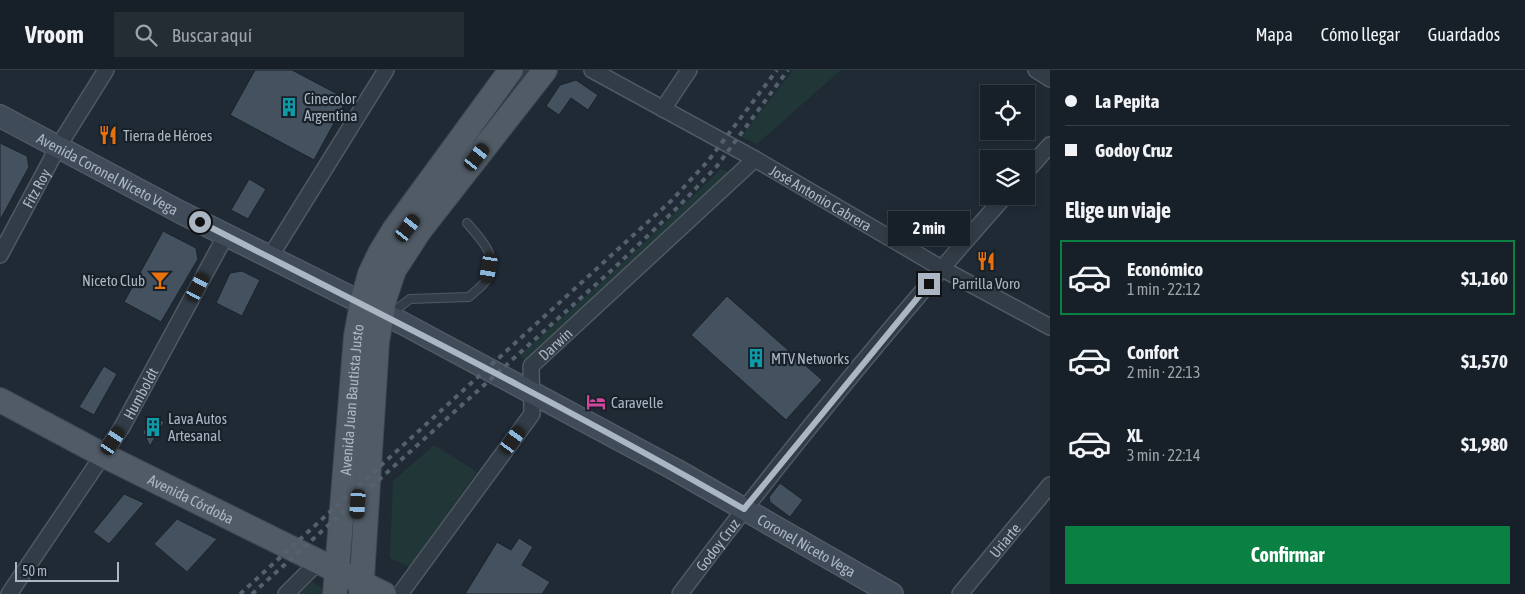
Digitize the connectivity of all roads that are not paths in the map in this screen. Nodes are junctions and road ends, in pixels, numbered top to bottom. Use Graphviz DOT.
graph roads {
  1 [pos="106,70"];
  2 [pos="386,70"];
  3 [pos="511,70"];
  4 [pos="527,70"];
  5 [pos="545,70"];
  6 [pos="592,70"];
  7 [pos="689,70"];
  8 [pos="1036,70"];
  9 [pos="1050,79"];
  10 [pos="663,109"];
  11 [pos="0,116"];
  12 [pos="473,141"];
  13 [pos="1050,145"];
  14 [pos="58,147"];
  15 [pos="755,159"];
  16 [pos="1035,162"];
  17 [pos="997,205"];
  18 [pos="467,223"];
  19 [pos="226,235"];
  20 [pos="0,255"];
  21 [pos="270,257"];
  22 [pos="941,268"];
  23 [pos="374,311"];
  24 [pos="1050,327"];
  25 [pos="484,368"];
  26 [pos="532,394"];
  27 [pos="0,400"];
  28 [pos="104,455"];
  29 [pos="1050,485"];
  30 [pos="744,509"];
  31 [pos="355,548"];
  32 [pos="345,580"];
  33 [pos="10,594"];
  34 [pos="286,594"];
  35 [pos="384,594"];
  36 [pos="400,594"];
  37 [pos="680,594"];
  38 [pos="892,594"];
  39 [pos="960,594"];
  1 -- 14 [label="street, Fitz Roy"];
  2 -- 21 [label="street"];
  3 -- 23 [label="main road, Avenida Juan Bautista Justo"];
  4 -- 12 [label="lane"];
  5 -- 23 [label="main road, Avenida Juan Bautista Justo"];
  6 -- 10 [label="street, José Antonio Cabrera"];
  7 -- 10 [label="street"];
  8 -- 9 [label="street"];
  10 -- 15 [label="street, José Antonio Cabrera"];
  11 -- 14 [label="street, Avenida Coronel Niceto Vega"];
  13 -- 16 [label="street"];
  14 -- 19 [label="street, Avenida Coronel Niceto Vega"];
  14 -- 20 [label="street, Fitz Roy"];
  15 -- 22 [label="street, José Antonio Cabrera"];
  15 -- 26 [label="street, Darwin"];
  17 -- 22 [label="street, Godoy Cruz"];
  18 -- 23 [label="lane"];
  19 -- 21 [label="street, Avenida Coronel Niceto Vega"];
  19 -- 28 [label="street, Humboldt"];
  21 -- 23 [label="street, Avenida Coronel Niceto Vega"];
  22 -- 24 [label="street, José Antonio Cabrera"];
  22 -- 30 [label="street, Godoy Cruz"];
  23 -- 25 [label="street, Avenida Coronel Niceto Vega"];
  23 -- 31 [label="lane"];
  23 -- 32 [label="main road, Avenida Juan Bautista Justo"];
  25 -- 26 [label="street, Coronel Niceto Vega"];
  26 -- 30 [label="street, Coronel Niceto Vega"];
  26 -- 36 [label="street, Darwin"];
  27 -- 28 [label="main road, Avenida Córdoba"];
  28 -- 32 [label="main road, Avenida Córdoba"];
  28 -- 33 [label="street, Humboldt"];
  29 -- 39 [label="street, Uriarte"];
  30 -- 37 [label="street, Godoy Cruz"];
  30 -- 38 [label="street, Coronel Niceto Vega"];
  32 -- 34 [label="street"];
  32 -- 35 [label="main road, Avenida Córdoba"];
}
